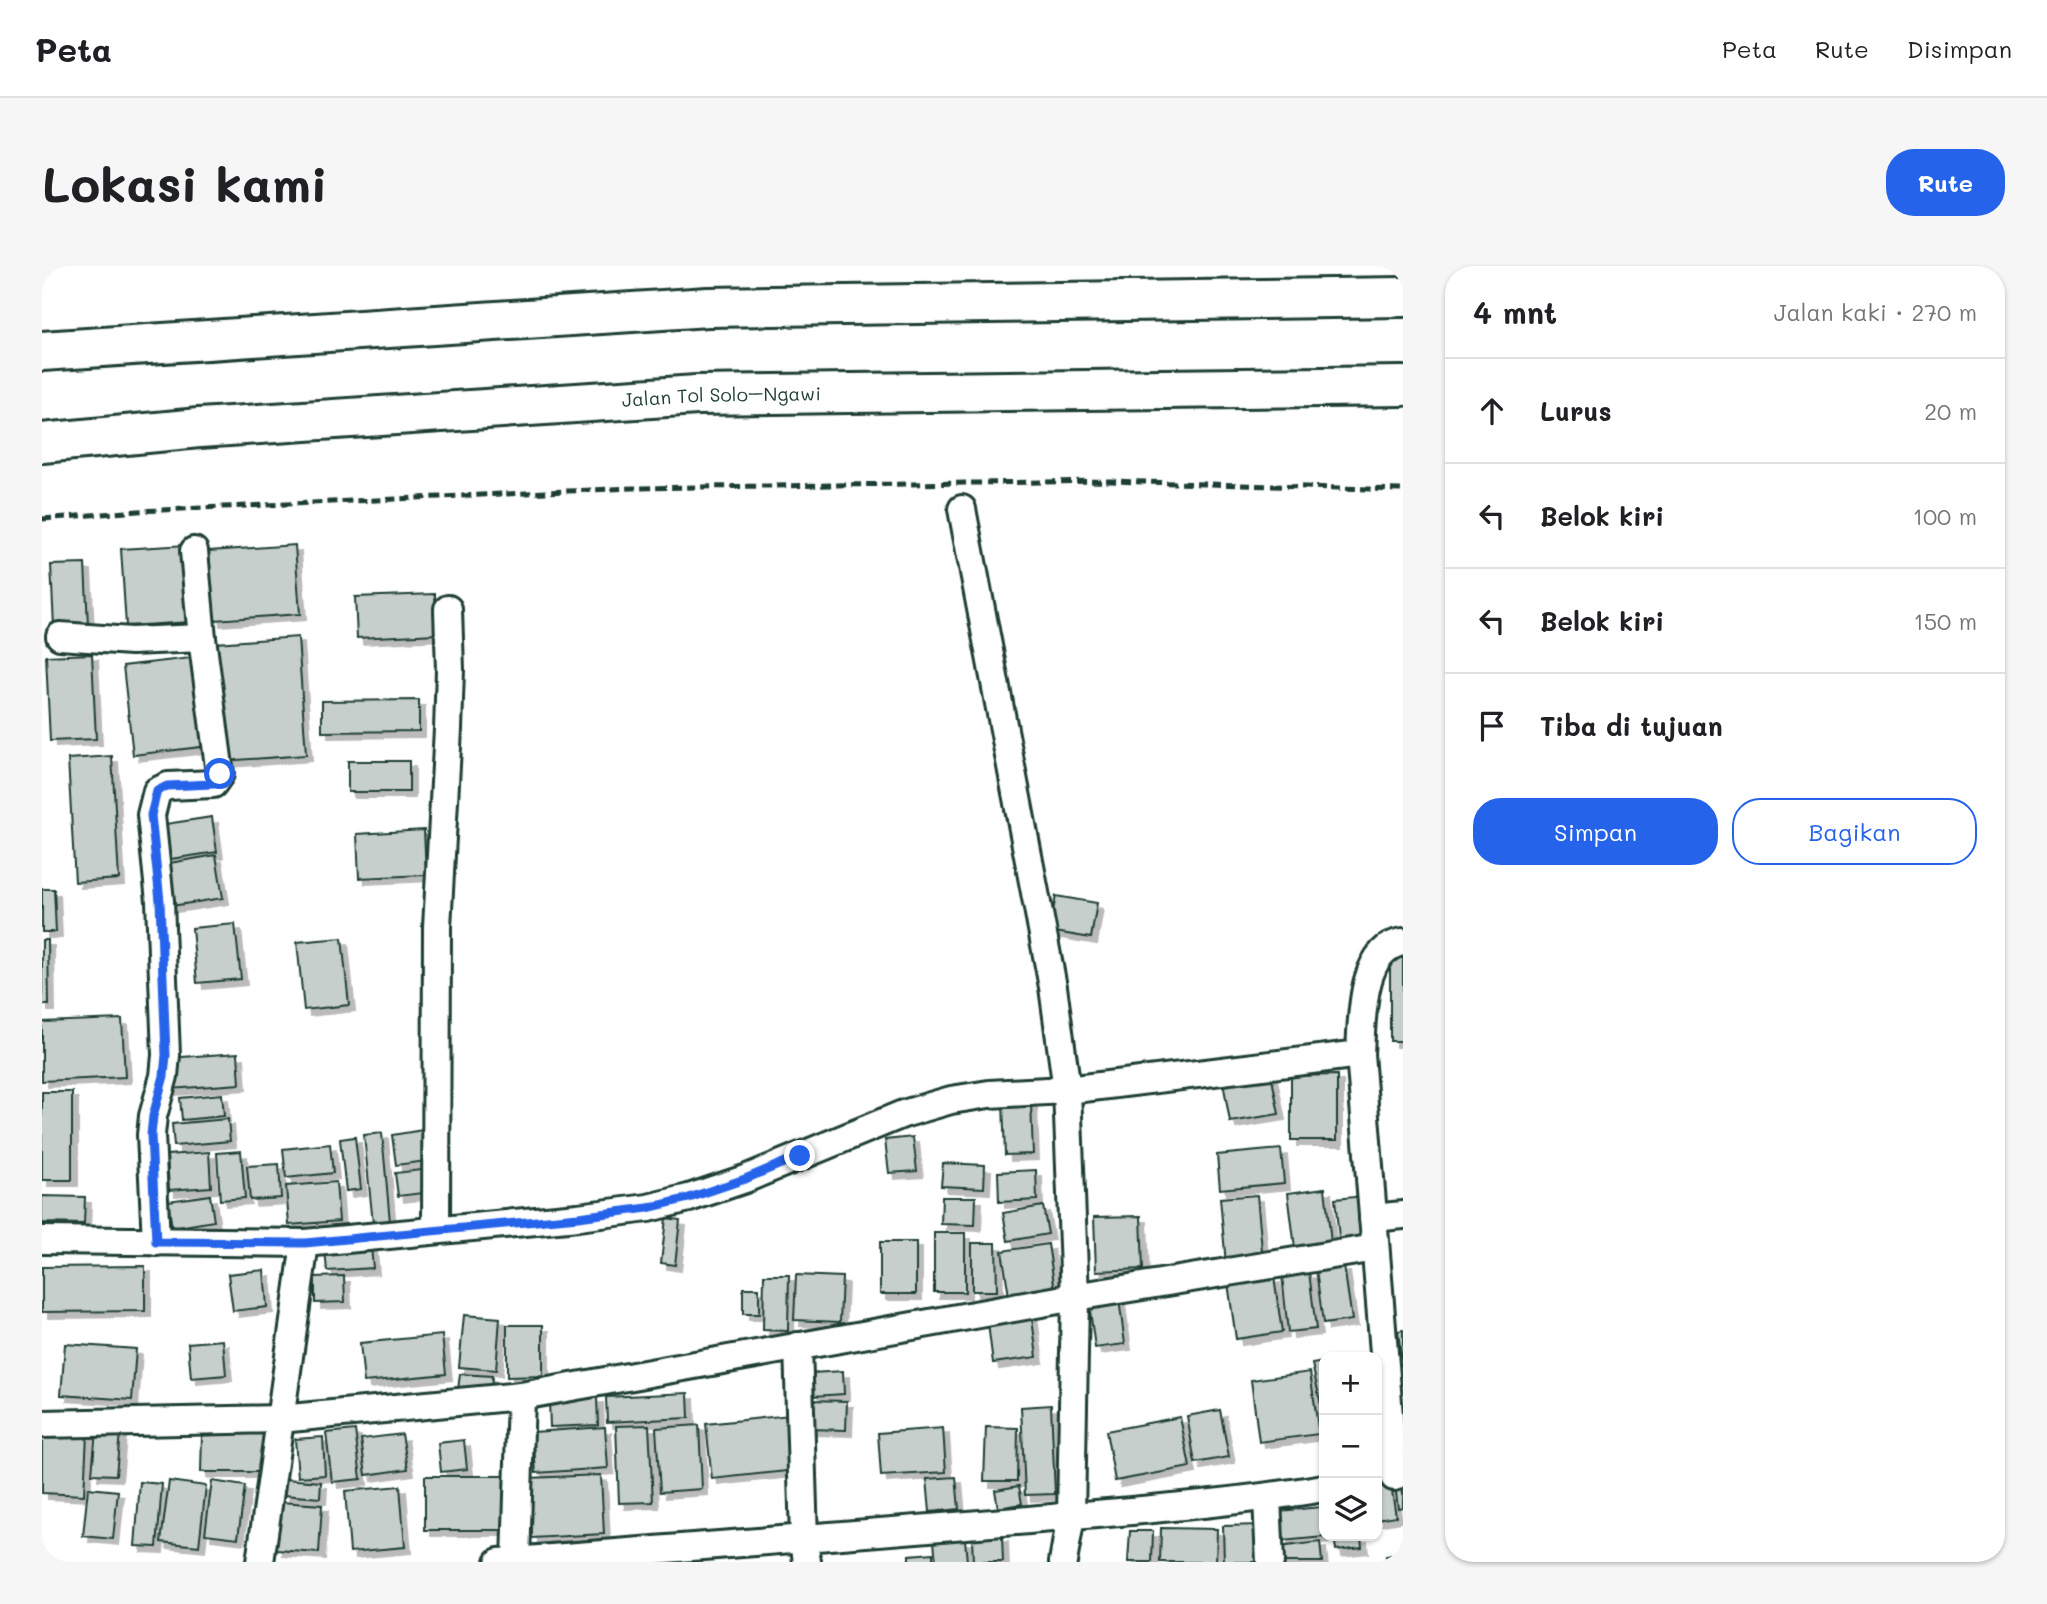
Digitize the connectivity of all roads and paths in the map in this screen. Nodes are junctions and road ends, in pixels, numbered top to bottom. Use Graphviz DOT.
graph roads {
  1 [pos="1403,297"];
  2 [pos="42,351"];
  3 [pos="1403,386"];
  4 [pos="42,443"];
  5 [pos="962,509"];
  6 [pos="194,551"];
  7 [pos="448,609"];
  8 [pos="60,636"];
  9 [pos="202,638"];
  10 [pos="1403,942"];
  11 [pos="1360,1054"];
  12 [pos="1067,1090"];
  13 [pos="1403,1215"];
  14 [pos="1373,1218"];
  15 [pos="436,1229"];
  16 [pos="42,1240"];
  17 [pos="156,1242"];
  18 [pos="305,1243"];
  19 [pos="1375,1248"];
  20 [pos="1075,1297"];
  21 [pos="798,1346"];
  22 [pos="521,1396"];
  23 [pos="280,1419"];
  24 [pos="42,1424"];
  25 [pos="1391,1477"];
  26 [pos="1319,1489"];
  27 [pos="1266,1498"];
  28 [pos="1071,1516"];
  29 [pos="805,1551"];
  30 [pos="260,1562"];
  31 [pos="510,1562"];
  32 [pos="1063,1562"];
  33 [pos="1270,1562"];
  1 -- 2 [label="highway"];
  3 -- 4 [label="highway, Jalan Tol Solo–Ngawi"];
  5 -- 12 [label="street"];
  6 -- 9 [label="street"];
  7 -- 15 [label="street"];
  8 -- 9 [label="street"];
  9 -- 17 [label="street"];
  10 -- 11 [label="street"];
  11 -- 12 [label="street"];
  11 -- 14 [label="street"];
  12 -- 15 [label="street"];
  12 -- 20 [label="street"];
  13 -- 14 [label="street"];
  14 -- 19 [label="street"];
  15 -- 18 [label="street"];
  16 -- 17 [label="street"];
  17 -- 18 [label="street"];
  18 -- 23 [label="street"];
  19 -- 20 [label="street"];
  19 -- 25 [label="street"];
  20 -- 21 [label="street"];
  20 -- 28 [label="street"];
  21 -- 22 [label="street"];
  21 -- 29 [label="street"];
  22 -- 23 [label="street"];
  22 -- 31 [label="street"];
  23 -- 24 [label="street"];
  23 -- 30 [label="street"];
  26 -- 27 [label="street"];
  27 -- 28 [label="street"];
  27 -- 33 [label="street"];
  28 -- 29 [label="street"];
  28 -- 32 [label="street"];
  29 -- 31 [label="street"];
}
